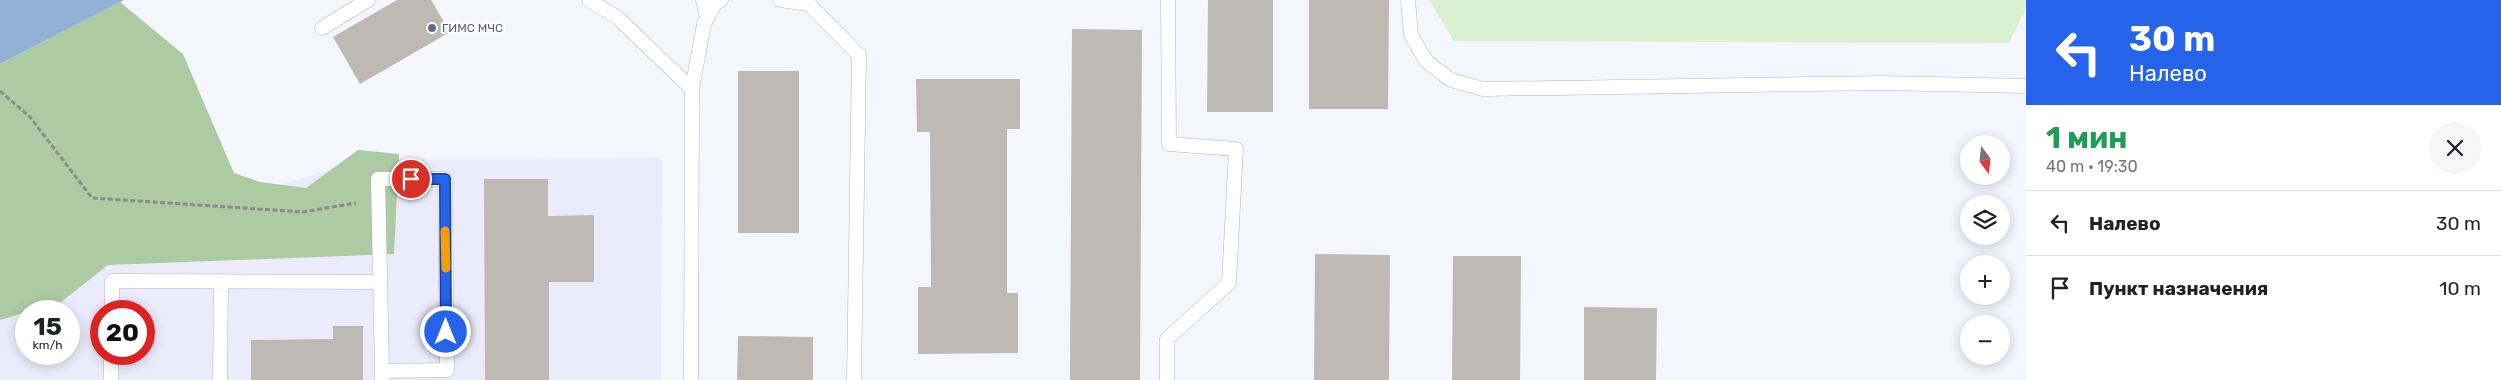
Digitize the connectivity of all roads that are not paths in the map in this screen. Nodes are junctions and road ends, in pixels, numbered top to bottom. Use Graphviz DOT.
graph roads {
  1 [pos="368,0"];
  2 [pos="589,0"];
  3 [pos="703,0"];
  4 [pos="721,0"];
  5 [pos="780,0"];
  6 [pos="1168,0"];
  7 [pos="1408,0"];
  8 [pos="707,18"];
  9 [pos="322,28"];
  10 [pos="2026,86"];
  11 [pos="692,89"];
  12 [pos="221,281"];
  13 [pos="379,282"];
  14 [pos="112,300"];
  15 [pos="112,365"];
  16 [pos="382,375"];
  17 [pos="111,380"];
  18 [pos="220,380"];
  19 [pos="691,380"];
  20 [pos="854,380"];
  21 [pos="1167,380"];
  1 -- 9 [label="lane"];
  2 -- 11 [label="lane"];
  3 -- 8 [label="lane"];
  4 -- 8 [label="lane"];
  5 -- 20 [label="lane"];
  6 -- 21 [label="lane"];
  7 -- 10 [label="lane"];
  8 -- 11 [label="lane"];
  11 -- 19 [label="lane"];
  12 -- 13 [label="lane"];
  12 -- 14 [label="lane"];
  12 -- 18 [label="lane"];
  13 -- 16 [label="lane"];
  13 -- 16 [label="lane"];
  15 -- 17 [label="lane"];
}
